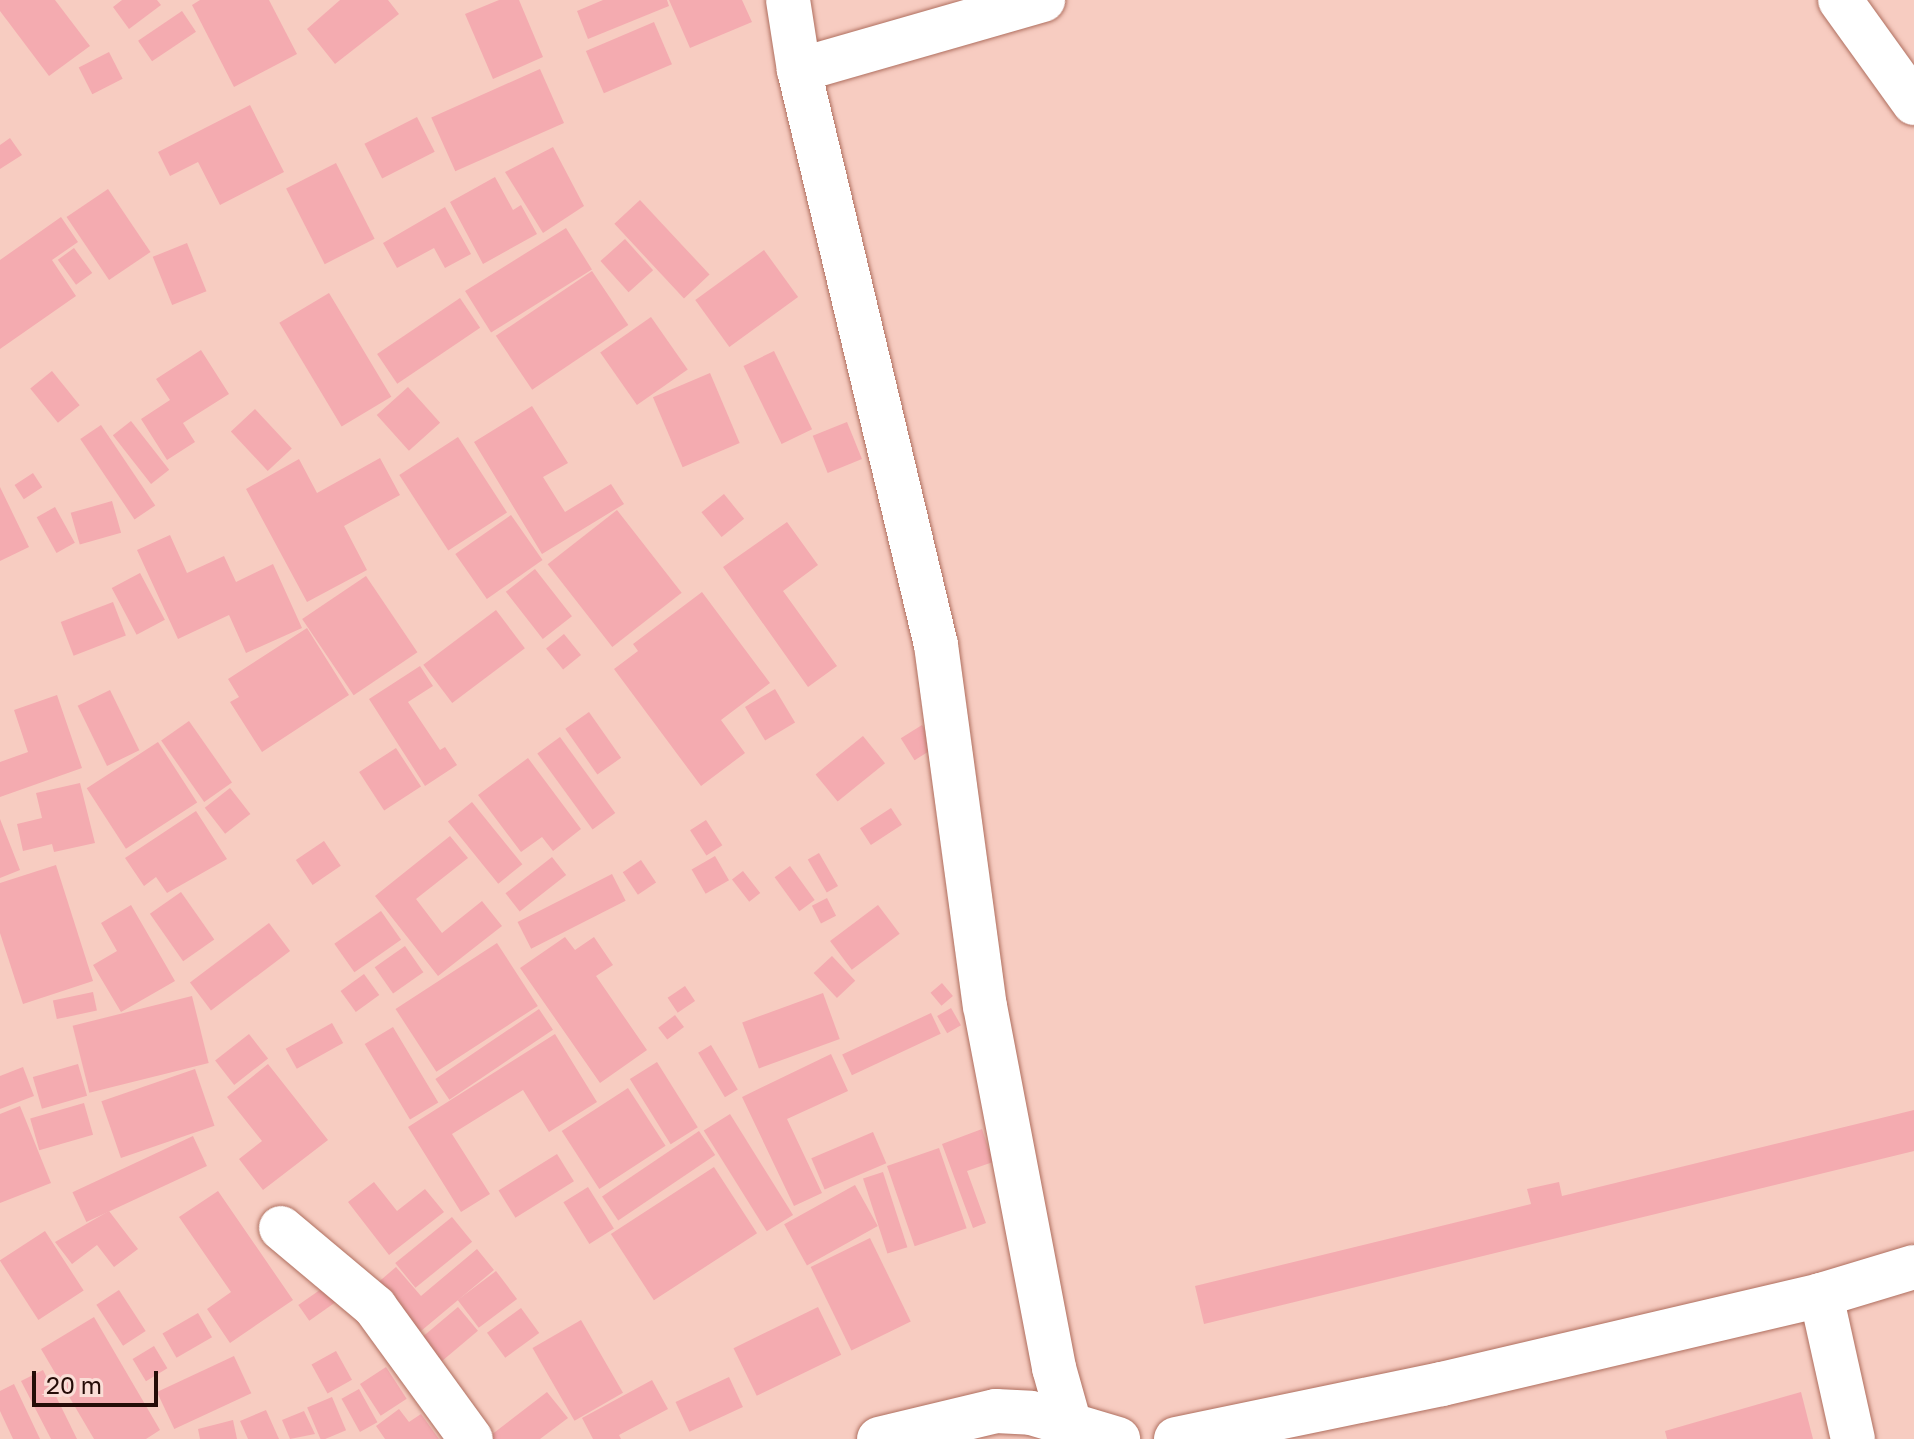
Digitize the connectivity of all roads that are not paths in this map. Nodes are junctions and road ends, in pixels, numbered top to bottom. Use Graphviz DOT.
graph roads {
  1 [pos="788,0"];
  2 [pos="1043,0"];
  3 [pos="1840,0"];
  4 [pos="799,70"];
  5 [pos="1914,103"];
  6 [pos="281,1228"];
  7 [pos="1914,1267"];
  8 [pos="1821,1295"];
  9 [pos="1070,1430"];
  10 [pos="471,1439"];
  11 [pos="879,1439"];
  12 [pos="1118,1439"];
  13 [pos="1176,1439"];
  14 [pos="1853,1439"];
  1 -- 4 [label="street"];
  2 -- 4 [label="street"];
  3 -- 5 [label="street"];
  4 -- 9 [label="street"];
  6 -- 10 [label="street"];
  7 -- 8 [label="street"];
  8 -- 13 [label="street"];
  8 -- 14 [label="street"];
  9 -- 11 [label="street"];
  9 -- 12 [label="street"];
}
